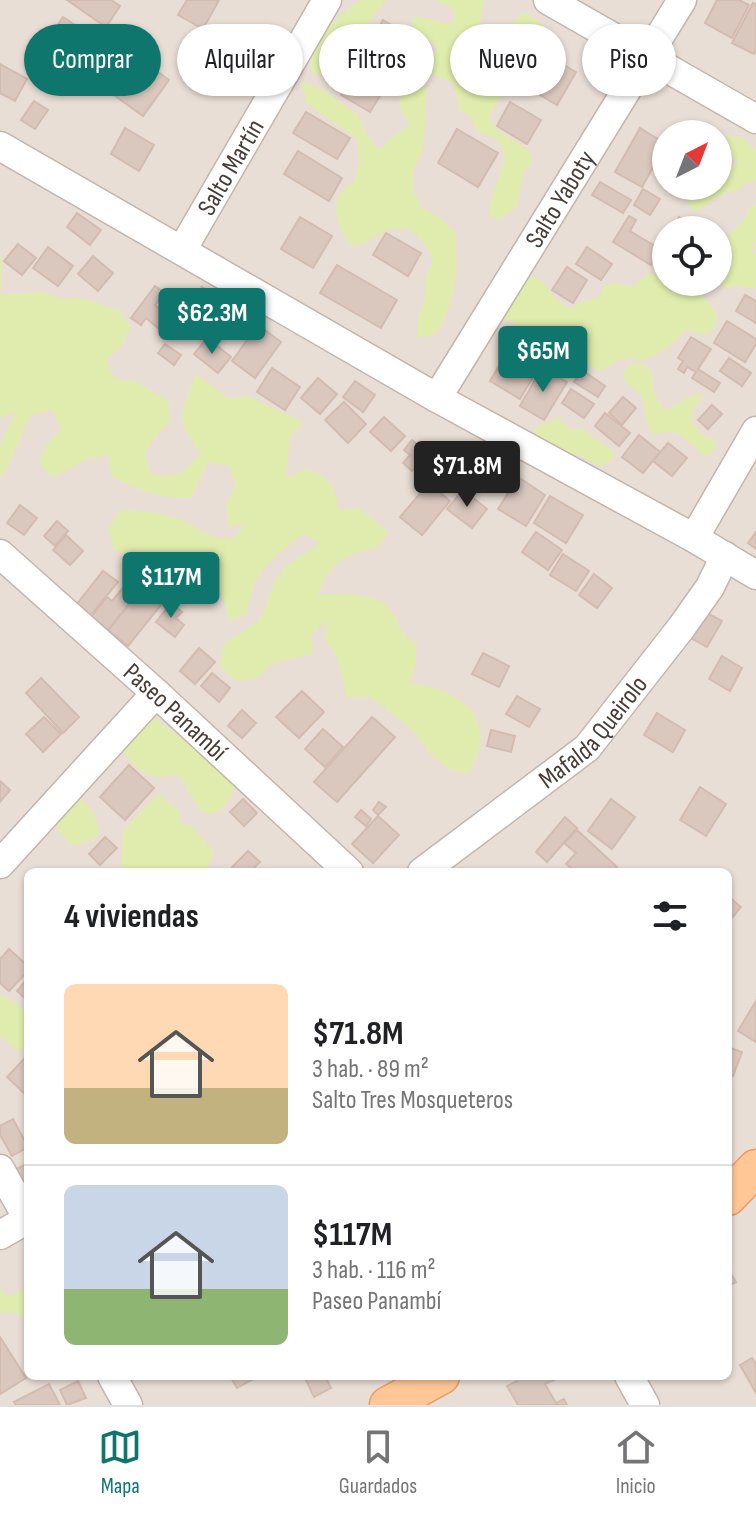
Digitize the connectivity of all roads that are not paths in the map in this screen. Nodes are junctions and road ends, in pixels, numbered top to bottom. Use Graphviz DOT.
graph roads {
  1 [pos="327,0"];
  2 [pos="548,0"];
  3 [pos="682,0"];
  4 [pos="590,24"];
  5 [pos="667,24"];
  6 [pos="676,73"];
  7 [pos="622,96"];
  8 [pos="756,119"];
  9 [pos="0,146"];
  10 [pos="182,250"];
  11 [pos="437,398"];
  12 [pos="756,431"];
  13 [pos="694,538"];
  14 [pos="0,554"];
  15 [pos="725,556"];
  16 [pos="756,575"];
  17 [pos="156,693"];
  18 [pos="0,864"];
  19 [pos="345,868"];
  20 [pos="427,868"];
  21 [pos="756,1168"];
  22 [pos="0,1169"];
  23 [pos="732,1193"];
  24 [pos="24,1212"];
  25 [pos="24,1221"];
  26 [pos="0,1235"];
  27 [pos="114,1380"];
  28 [pos="434,1380"];
  29 [pos="631,1380"];
  30 [pos="128,1405"];
  31 [pos="388,1405"];
  32 [pos="645,1405"];
  1 -- 10 [label="street, Salto Martín"];
  2 -- 4 [label="street"];
  3 -- 5 [label="street, Salto Yaboty"];
  6 -- 8 [label="street"];
  7 -- 11 [label="street, Salto Yaboty"];
  9 -- 10 [label="street"];
  10 -- 11 [label="street"];
  11 -- 13 [label="street"];
  12 -- 13 [label="street"];
  13 -- 15 [label="street"];
  14 -- 17 [label="street, Paseo Panambí"];
  15 -- 16 [label="street"];
  15 -- 20 [label="street, Mafalda Queirolo"];
  17 -- 18 [label="street"];
  17 -- 19 [label="street, Paseo Panambí"];
  21 -- 23 [label="main road"];
  22 -- 24 [label="street"];
  25 -- 26 [label="street"];
  27 -- 30 [label="street"];
  28 -- 31 [label="main road"];
  29 -- 32 [label="street"];
}
